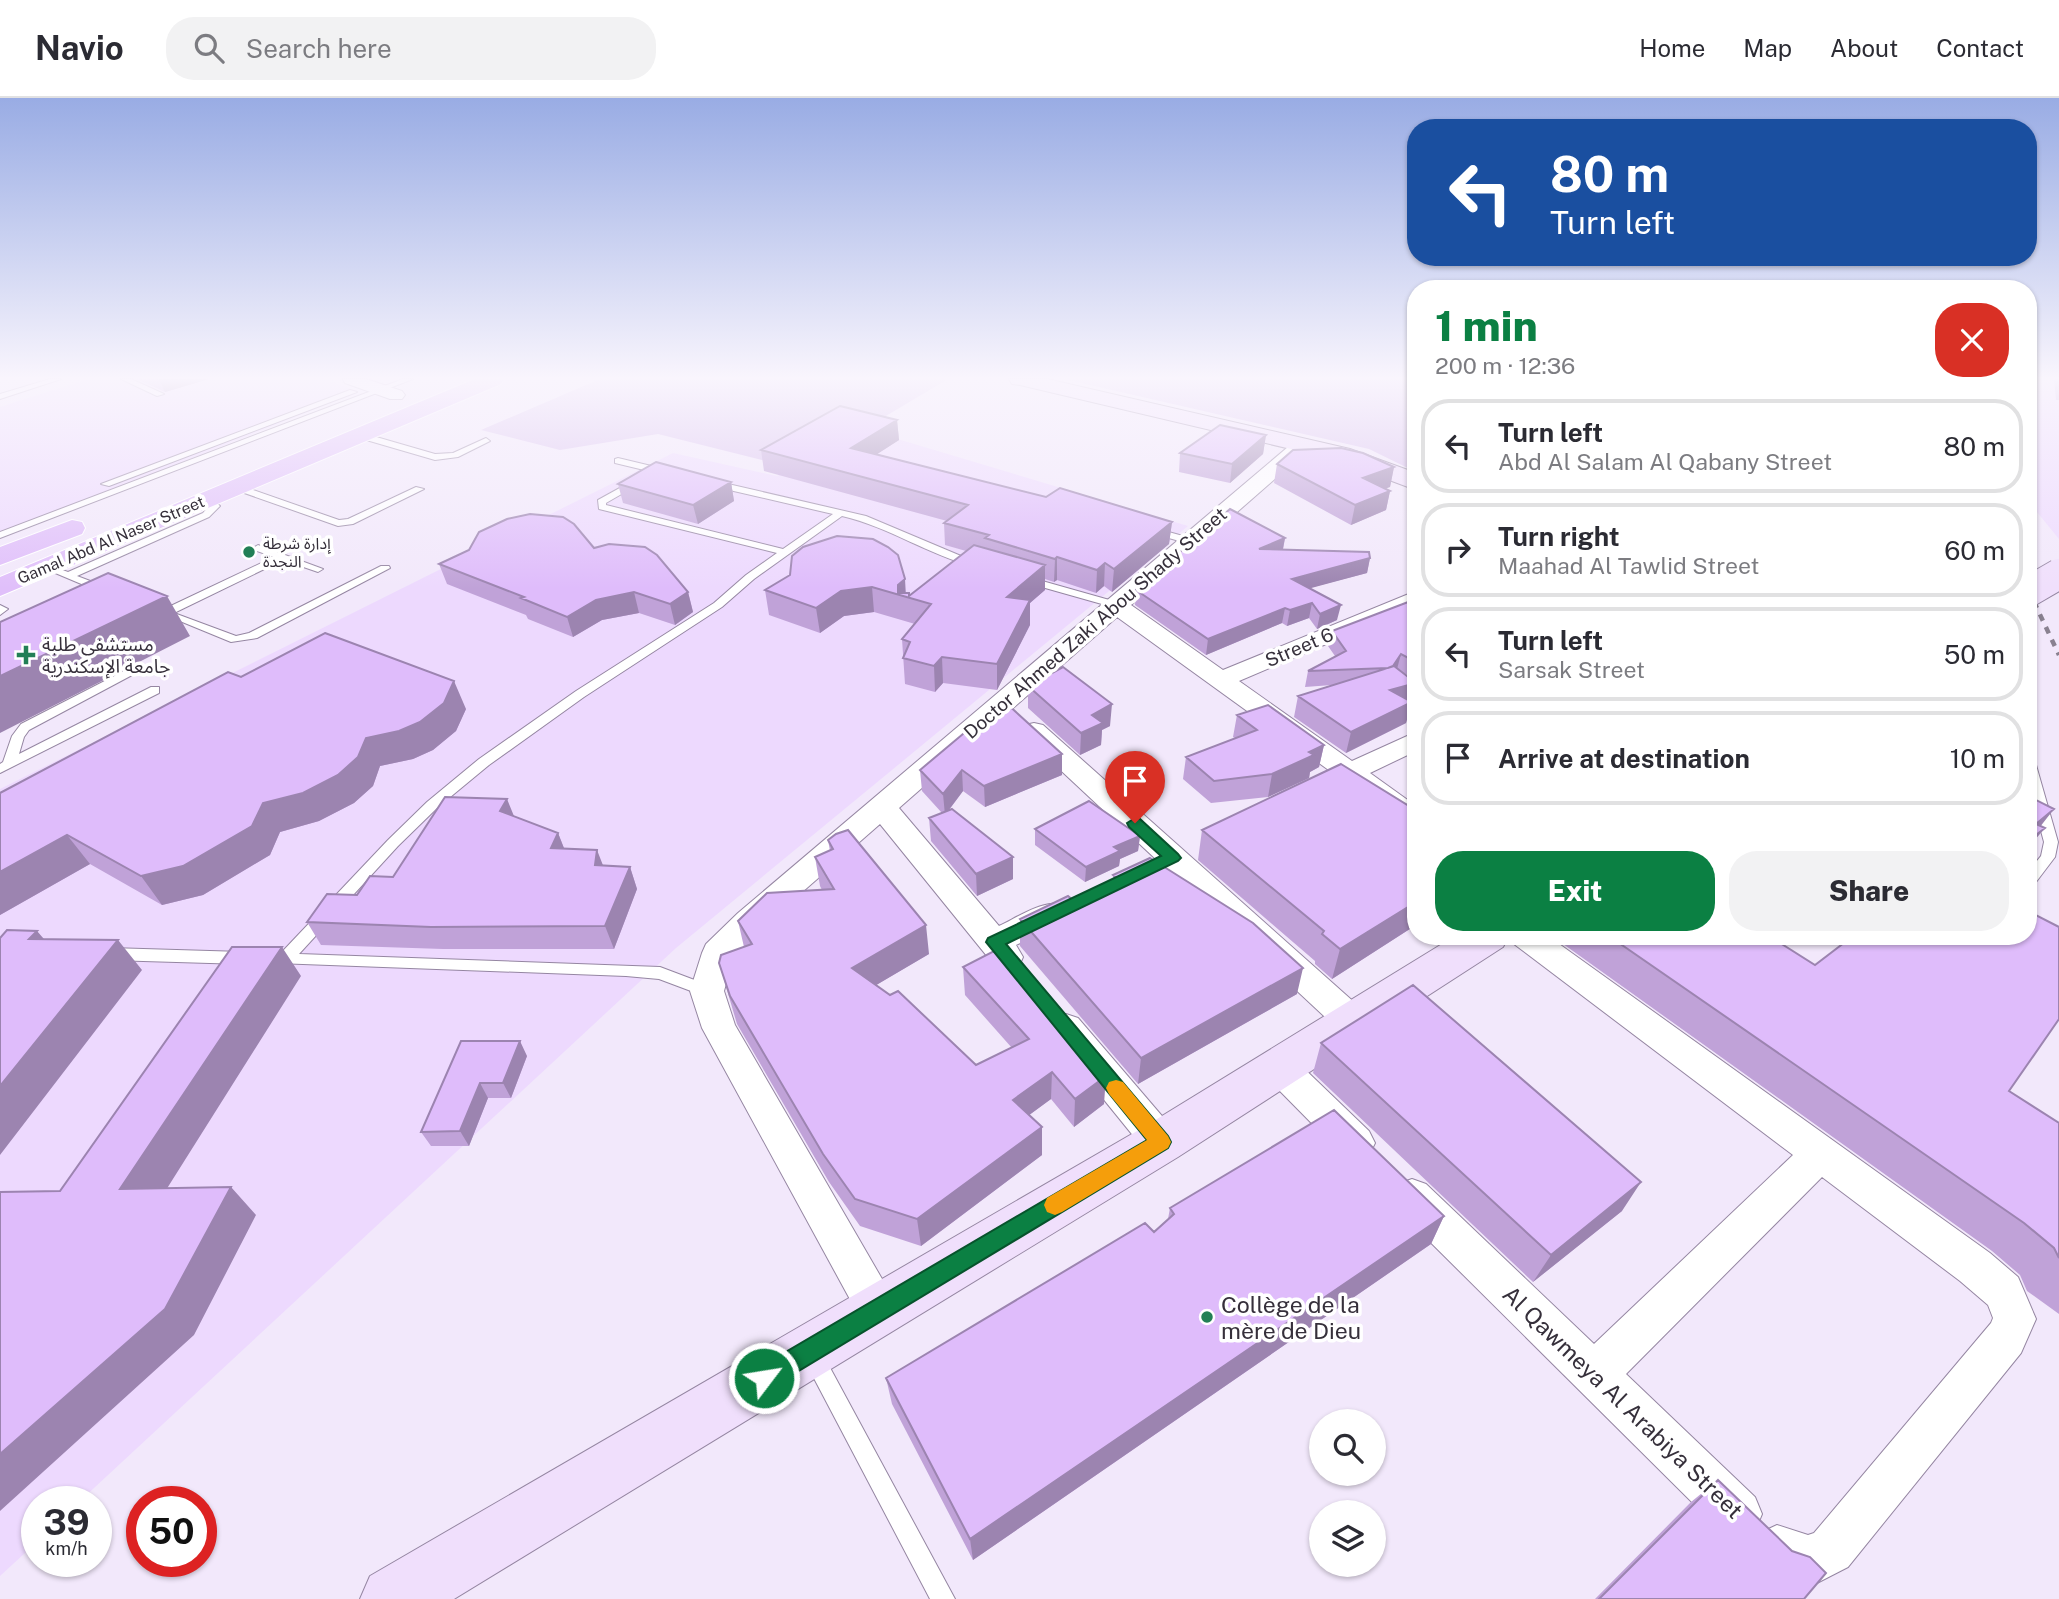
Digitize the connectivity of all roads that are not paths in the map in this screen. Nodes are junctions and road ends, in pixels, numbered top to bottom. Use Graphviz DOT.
graph roads {
  1 [pos="199,449"];
  2 [pos="228,449"];
  3 [pos="281,449"];
  4 [pos="326,449"];
  5 [pos="408,449"];
  6 [pos="468,449"];
  7 [pos="1297,449"];
  8 [pos="1318,449"];
  9 [pos="618,461"];
  10 [pos="659,471"];
  11 [pos="672,474"];
  12 [pos="1407,478"];
  13 [pos="698,480"];
  14 [pos="236,487"];
  15 [pos="419,489"];
  16 [pos="202,493"];
  17 [pos="840,513"];
  18 [pos="0,527"];
  19 [pos="1143,528"];
  20 [pos="0,535"];
  21 [pos="1190,541"];
  22 [pos="258,548"];
  23 [pos="0,549"];
  24 [pos="785,552"];
  25 [pos="282,556"];
  26 [pos="0,557"];
  27 [pos="963,561"];
  28 [pos="49,562"];
  29 [pos="385,568"];
  30 [pos="987,568"];
  31 [pos="318,569"];
  32 [pos="954,569"];
  33 [pos="2059,574"];
  34 [pos="1012,575"];
  35 [pos="0,587"];
  36 [pos="2037,587"];
  37 [pos="119,595"];
  38 [pos="1407,602"];
  39 [pos="1116,605"];
  40 [pos="130,672"];
  41 [pos="1220,680"];
  42 [pos="155,690"];
  43 [pos="1003,702"];
  44 [pos="1407,744"];
  45 [pos="4,767"];
  46 [pos="1350,773"];
  47 [pos="2037,789"];
  48 [pos="1297,798"];
  49 [pos="882,807"];
  50 [pos="2037,810"];
  51 [pos="2044,813"];
  52 [pos="1407,814"];
  53 [pos="2037,871"];
  54 [pos="1077,903"];
  55 [pos="994,942"];
  56 [pos="1474,945"];
  57 [pos="1537,945"];
  58 [pos="95,953"];
  59 [pos="285,959"];
  60 [pos="707,991"];
  61 [pos="1352,1021"];
  62 [pos="1279,1067"];
  63 [pos="1161,1142"];
  64 [pos="1821,1154"];
  65 [pos="878,1310"];
  66 [pos="810,1350"];
  67 [pos="1594,1374"];
  68 [pos="393,1599"];
  69 [pos="943,1599"];
  1 -- 18 [label="lane"];
  2 -- 20 [label="lane"];
  3 -- 16 [label="main road, Gamal Abd Al Naser Street"];
  4 -- 14 [label="main road, Gamal Abd Al Naser Street"];
  5 -- 6 [label="lane"];
  7 -- 21 [label="street, Doctor Ahmed Zaki Abou Shady Street"];
  8 -- 12 [label="main road"];
  9 -- 10 [label="lane"];
  10 -- 11 [label="lane"];
  10 -- 24 [label="lane"];
  13 -- 17 [label="lane"];
  14 -- 15 [label="lane"];
  14 -- 16 [label="main road, Gamal Abd Al Naser Street"];
  16 -- 28 [label="main road, Gamal Abd Al Naser Street"];
  16 -- 28 [label="main road, Gamal Abd Al Naser Street"];
  17 -- 24 [label="lane"];
  17 -- 27 [label="lane"];
  19 -- 21 [label="lane"];
  21 -- 39 [label="street, Doctor Ahmed Zaki Abou Shady Street"];
  22 -- 25 [label="lane"];
  23 -- 28 [label="main road"];
  24 -- 59 [label="lane"];
  25 -- 29 [label="lane"];
  25 -- 31 [label="lane"];
  26 -- 28 [label="main road, Gamal Abd Al Naser Street"];
  27 -- 30 [label="lane"];
  27 -- 32 [label="lane"];
  28 -- 35 [label="main road, Gamal Abd Al Naser Street"];
  28 -- 37 [label="lane"];
  33 -- 36 [label="main road, bridge"];
  34 -- 39 [label="lane"];
  38 -- 41 [label="street, Street 6"];
  39 -- 41 [label="street"];
  39 -- 43 [label="street, Doctor Ahmed Zaki Abou Shady Street"];
  40 -- 45 [label="lane"];
  41 -- 46 [label="street"];
  42 -- 45 [label="lane"];
  43 -- 49 [label="street, Doctor Ahmed Zaki Abou Shady Street"];
  43 -- 61 [label="street"];
  44 -- 46 [label="street"];
  46 -- 48 [label="street"];
  46 -- 52 [label="street"];
  47 -- 51 [label="lane"];
  49 -- 55 [label="street"];
  49 -- 60 [label="street, Doctor Ahmed Zaki Abou Shady Street"];
  50 -- 51 [label="lane"];
  51 -- 53 [label="lane"];
  54 -- 55 [label="street"];
  55 -- 63 [label="street"];
  56 -- 61 [label="main road"];
  57 -- 64 [label="street, Al Qawmeya Al Arabiya Street"];
  58 -- 59 [label="lane"];
  59 -- 60 [label="lane"];
  60 -- 65 [label="street"];
  61 -- 62 [label="main road"];
  62 -- 63 [label="main road"];
  62 -- 67 [label="street, Al Qawmeya Al Arabiya Street"];
  63 -- 65 [label="main road"];
  64 -- 67 [label="street"];
  64 -- 67 [label="street, Al Qawmeya Al Arabiya Street"];
  65 -- 66 [label="main road"];
  66 -- 68 [label="main road"];
  66 -- 69 [label="lane"];
}
